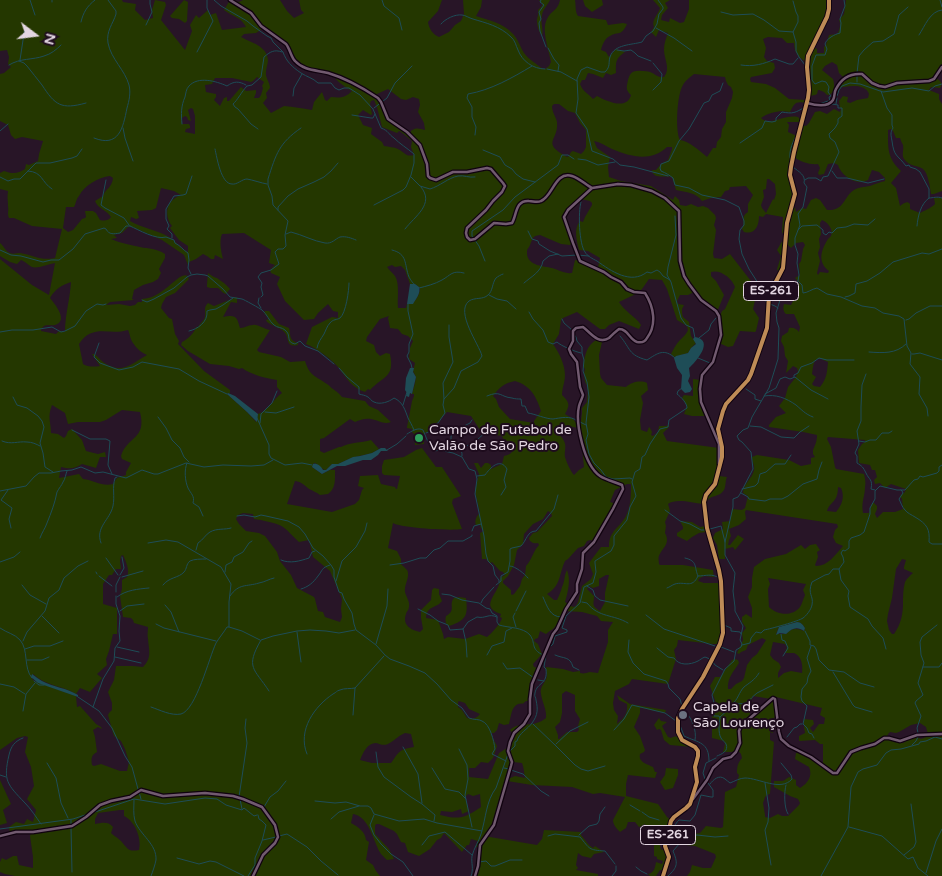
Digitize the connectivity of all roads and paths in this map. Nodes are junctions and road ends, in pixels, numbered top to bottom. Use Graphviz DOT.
graph roads {
  1 [pos="230,0"];
  2 [pos="829,0"];
  3 [pos="942,67"];
  4 [pos="806,105"];
  5 [pos="592,188"];
  6 [pos="720,466"];
  7 [pos="942,734"];
  8 [pos="691,801"];
  9 [pos="0,836"];
  10 [pos="253,876"];
  11 [pos="475,876"];
  12 [pos="663,876"];
  1 -- 5 [label="street"];
  2 -- 4 [label="main road, ES-261"];
  3 -- 4 [label="street"];
  4 -- 6 [label="main road, ES-261"];
  5 -- 6 [label="street"];
  5 -- 11 [label="street"];
  6 -- 8 [label="main road, ES-261"];
  7 -- 8 [label="street"];
  8 -- 12 [label="main road, ES-261"];
  9 -- 10 [label="street"];
}
